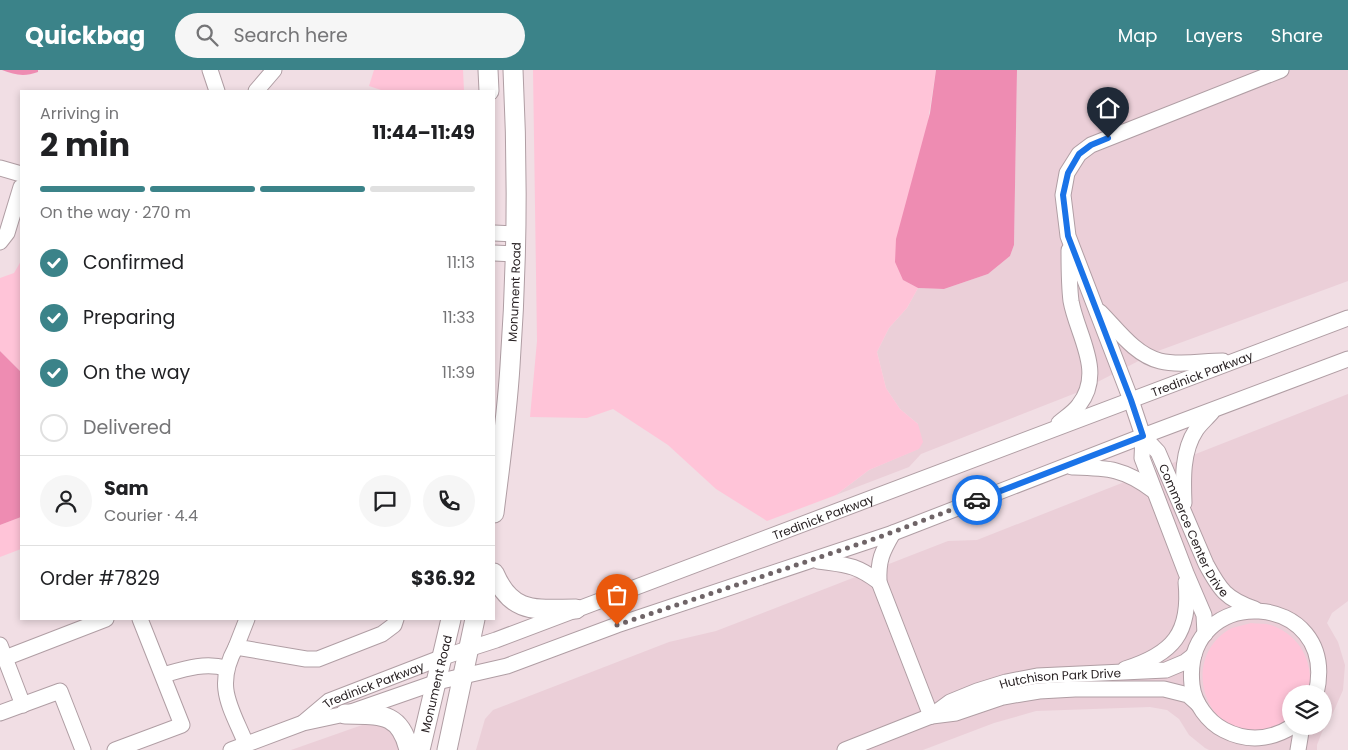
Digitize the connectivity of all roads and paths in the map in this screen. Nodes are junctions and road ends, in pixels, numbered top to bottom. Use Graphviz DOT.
graph roads {
  1 [pos="210,70"];
  2 [pos="274,70"];
  3 [pos="488,70"];
  4 [pos="512,70"];
  5 [pos="1280,70"];
  6 [pos="263,89"];
  7 [pos="217,90"];
  8 [pos="489,90"];
  9 [pos="0,168"];
  10 [pos="20,174"];
  11 [pos="20,190"];
  12 [pos="495,233"];
  13 [pos="515,234"];
  14 [pos="1068,236"];
  15 [pos="0,242"];
  16 [pos="495,253"];
  17 [pos="516,254"];
  18 [pos="1095,307"];
  19 [pos="1348,318"];
  20 [pos="1235,360"];
  21 [pos="1348,360"];
  22 [pos="1131,400"];
  23 [pos="1214,410"];
  24 [pos="1052,429"];
  25 [pos="1143,436"];
  26 [pos="1065,466"];
  27 [pos="1154,491"];
  28 [pos="495,504"];
  29 [pos="1184,512"];
  30 [pos="893,533"];
  31 [pos="814,560"];
  32 [pos="1186,573"];
  33 [pos="495,575"];
  34 [pos="879,582"];
  35 [pos="576,609"];
  36 [pos="1256,610"];
  37 [pos="103,620"];
  38 [pos="140,620"];
  39 [pos="247,620"];
  40 [pos="396,620"];
  41 [pos="451,620"];
  42 [pos="475,620"];
  43 [pos="1205,634"];
  44 [pos="236,647"];
  45 [pos="469,649"];
  46 [pos="2,652"];
  47 [pos="1194,654"];
  48 [pos="444,657"];
  49 [pos="226,668"];
  50 [pos="1115,672"];
  51 [pos="162,675"];
  52 [pos="464,676"];
  53 [pos="437,682"];
  54 [pos="1319,685"];
  55 [pos="1198,704"];
  56 [pos="23,705"];
  57 [pos="0,714"];
  58 [pos="345,714"];
  59 [pos="931,716"];
  60 [pos="303,723"];
  61 [pos="1282,733"];
  62 [pos="1300,735"];
  63 [pos="1254,739"];
  64 [pos="246,744"];
  65 [pos="83,750"];
  66 [pos="116,750"];
  67 [pos="231,750"];
  68 [pos="410,750"];
  69 [pos="420,750"];
  70 [pos="447,750"];
  71 [pos="845,750"];
  72 [pos="1266,750"];
  73 [pos="1298,750"];
  1 -- 7 [label="street"];
  2 -- 6 [label="street"];
  3 -- 8 [label="main road"];
  4 -- 13 [label="main road, Monument Road"];
  5 -- 14 [label="street, Commerce Center Drive"];
  9 -- 10 [label="street"];
  11 -- 15 [label="street"];
  12 -- 13 [label="street"];
  13 -- 17 [label="main road, Monument Road"];
  14 -- 18 [label="street, Commerce Center Drive"];
  14 -- 24 [label="street"];
  16 -- 17 [label="street"];
  17 -- 28 [label="main road, Monument Road"];
  18 -- 20 [label="street"];
  18 -- 22 [label="street, Commerce Center Drive"];
  19 -- 20 [label="street, Tredinick Parkway"];
  20 -- 22 [label="street, Tredinick Parkway"];
  21 -- 23 [label="street, Tredinick Parkway"];
  22 -- 24 [label="street, Tredinick Parkway"];
  22 -- 25 [label="street, Commerce Center Drive"];
  23 -- 25 [label="street, Tredinick Parkway"];
  23 -- 29 [label="street"];
  24 -- 35 [label="street, Tredinick Parkway"];
  25 -- 26 [label="street, Tredinick Parkway"];
  25 -- 27 [label="street, Commerce Center Drive"];
  25 -- 29 [label="street, Commerce Center Drive"];
  26 -- 27 [label="street"];
  26 -- 30 [label="street, Tredinick Parkway"];
  27 -- 32 [label="street, Commerce Center Drive"];
  29 -- 36 [label="street, Commerce Center Drive"];
  30 -- 31 [label="street, Tredinick Parkway"];
  30 -- 34 [label="street"];
  31 -- 34 [label="street"];
  31 -- 52 [label="street, Tredinick Parkway"];
  32 -- 43 [label="street, Commerce Center Drive"];
  32 -- 50 [label="street"];
  33 -- 35 [label="main road"];
  34 -- 59 [label="street"];
  35 -- 45 [label="street, Tredinick Parkway"];
  36 -- 43 [label="street"];
  36 -- 54 [label="street"];
  37 -- 46 [label="street"];
  38 -- 51 [label="street"];
  39 -- 44 [label="street"];
  40 -- 44 [label="street"];
  41 -- 48 [label="main road, Monument Road"];
  42 -- 45 [label="main road, Monument Road"];
  43 -- 47 [label="street"];
  44 -- 49 [label="street"];
  45 -- 48 [label="street, Tredinick Parkway"];
  45 -- 52 [label="main road, Monument Road"];
  46 -- 56 [label="street"];
  47 -- 50 [label="street, Hutchison Park Drive"];
  47 -- 55 [label="street"];
  48 -- 53 [label="main road, Monument Road"];
  48 -- 60 [label="street, Tredinick Parkway"];
  49 -- 51 [label="street"];
  49 -- 64 [label="street"];
  50 -- 59 [label="street, Hutchison Park Drive"];
  51 -- 66 [label="street"];
  52 -- 53 [label="street, Tredinick Parkway"];
  52 -- 70 [label="main road, Monument Road"];
  53 -- 58 [label="street, Tredinick Parkway"];
  53 -- 69 [label="main road, Monument Road"];
  55 -- 59 [label="street, Hutchison Park Drive"];
  55 -- 63 [label="street"];
  56 -- 57 [label="street"];
  56 -- 65 [label="street"];
  58 -- 60 [label="street, Tredinick Parkway"];
  58 -- 68 [label="main road"];
  59 -- 71 [label="street, Hutchison Park Drive"];
  60 -- 64 [label="street, Tredinick Parkway"];
  61 -- 63 [label="street"];
  62 -- 73 [label="street"];
  63 -- 72 [label="street"];
  64 -- 67 [label="street, Tredinick Parkway"];
}
